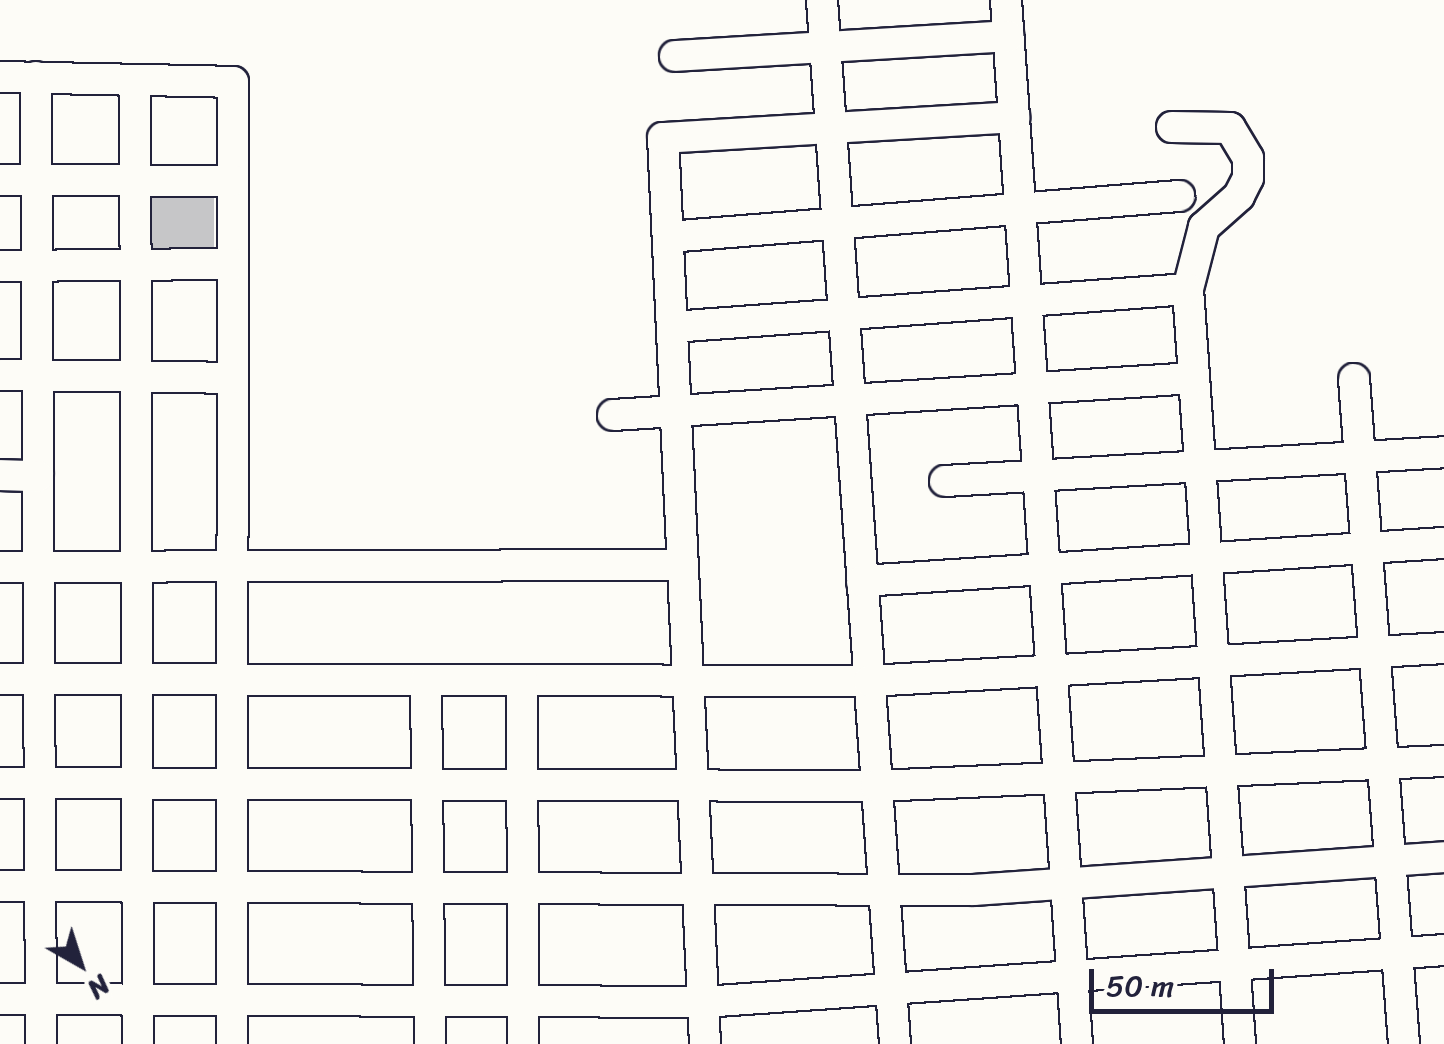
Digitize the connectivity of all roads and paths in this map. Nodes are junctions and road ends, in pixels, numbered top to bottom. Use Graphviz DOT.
graph roads {
  1 [pos="822,0"];
  2 [pos="1006,0"];
  3 [pos="1008,36"];
  4 [pos="825,50"];
  5 [pos="675,56"];
  6 [pos="0,76"];
  7 [pos="36,78"];
  8 [pos="135,81"];
  9 [pos="1014,116"];
  10 [pos="1172,127"];
  11 [pos="831,128"];
  12 [pos="0,180"];
  13 [pos="37,180"];
  14 [pos="135,180"];
  15 [pos="233,181"];
  16 [pos="1179,196"];
  17 [pos="1020,209"];
  18 [pos="837,223"];
  19 [pos="668,237"];
  20 [pos="233,264"];
  21 [pos="136,265"];
  22 [pos="0,266"];
  23 [pos="37,266"];
  24 [pos="1188,289"];
  25 [pos="1026,300"];
  26 [pos="844,314"];
  27 [pos="672,327"];
  28 [pos="0,375"];
  29 [pos="38,376"];
  30 [pos="136,377"];
  31 [pos="233,378"];
  32 [pos="1194,378"];
  33 [pos="1354,378"];
  34 [pos="1032,388"];
  35 [pos="850,400"];
  36 [pos="677,410"];
  37 [pos="613,414"];
  38 [pos="1444,452"];
  39 [pos="1360,456"];
  40 [pos="1201,466"];
  41 [pos="0,475"];
  42 [pos="1038,475"];
  43 [pos="38,476"];
  44 [pos="945,480"];
  45 [pos="1444,543"];
  46 [pos="1367,548"];
  47 [pos="1207,558"];
  48 [pos="683,565"];
  49 [pos="232,566"];
  50 [pos="0,567"];
  51 [pos="38,567"];
  52 [pos="137,567"];
  53 [pos="1044,569"];
  54 [pos="862,581"];
  55 [pos="1444,648"];
  56 [pos="1375,652"];
  57 [pos="1214,662"];
  58 [pos="1052,670"];
  59 [pos="0,679"];
  60 [pos="39,679"];
  61 [pos="137,679"];
  62 [pos="232,680"];
  63 [pos="426,680"];
  64 [pos="522,680"];
  65 [pos="689,681"];
  66 [pos="869,681"];
  67 [pos="1444,761"];
  68 [pos="1383,766"];
  69 [pos="1221,773"];
  70 [pos="1059,779"];
  71 [pos="0,783"];
  72 [pos="40,783"];
  73 [pos="137,783"];
  74 [pos="232,784"];
  75 [pos="428,784"];
  76 [pos="522,785"];
  77 [pos="694,786"];
  78 [pos="876,786"];
  79 [pos="1444,856"];
  80 [pos="1390,858"];
  81 [pos="1228,871"];
  82 [pos="1066,883"];
  83 [pos="0,886"];
  84 [pos="40,886"];
  85 [pos="138,886"];
  86 [pos="232,886"];
  87 [pos="429,887"];
  88 [pos="523,887"];
  89 [pos="699,887"];
  90 [pos="884,887"];
  91 [pos="1444,950"];
  92 [pos="1398,953"];
  93 [pos="1234,964"];
  94 [pos="1073,976"];
  95 [pos="891,988"];
  96 [pos="0,999"];
  97 [pos="40,999"];
  98 [pos="138,1000"];
  99 [pos="232,1000"];
  100 [pos="430,1001"];
  101 [pos="523,1002"];
  102 [pos="704,1002"];
  103 [pos="41,1044"];
  104 [pos="138,1044"];
  105 [pos="232,1044"];
  106 [pos="430,1044"];
  107 [pos="524,1044"];
  108 [pos="706,1044"];
  109 [pos="895,1044"];
  110 [pos="1077,1044"];
  111 [pos="1240,1044"];
  112 [pos="1404,1044"];
  1 -- 4 [label="street"];
  2 -- 3 [label="street"];
  3 -- 4 [label="street"];
  3 -- 9 [label="street"];
  4 -- 5 [label="street"];
  4 -- 11 [label="street"];
  6 -- 7 [label="street"];
  7 -- 8 [label="street"];
  7 -- 13 [label="street"];
  8 -- 14 [label="street"];
  8 -- 15 [label="street"];
  9 -- 11 [label="street"];
  9 -- 17 [label="street"];
  10 -- 24 [label="street"];
  11 -- 18 [label="street"];
  11 -- 19 [label="street"];
  12 -- 13 [label="street"];
  13 -- 14 [label="street"];
  13 -- 23 [label="street"];
  14 -- 15 [label="street"];
  14 -- 21 [label="street"];
  15 -- 20 [label="street"];
  16 -- 17 [label="street"];
  17 -- 18 [label="street"];
  17 -- 25 [label="street"];
  18 -- 19 [label="street"];
  18 -- 26 [label="street"];
  19 -- 27 [label="street"];
  20 -- 21 [label="street"];
  20 -- 31 [label="street"];
  21 -- 23 [label="street"];
  21 -- 30 [label="street"];
  22 -- 23 [label="street"];
  23 -- 29 [label="street"];
  24 -- 25 [label="street"];
  24 -- 32 [label="street"];
  25 -- 26 [label="street"];
  25 -- 34 [label="street"];
  26 -- 27 [label="street"];
  26 -- 35 [label="street"];
  27 -- 36 [label="street"];
  28 -- 29 [label="street"];
  29 -- 30 [label="street"];
  29 -- 43 [label="street"];
  30 -- 31 [label="street"];
  30 -- 52 [label="street"];
  31 -- 49 [label="street"];
  32 -- 34 [label="street"];
  32 -- 40 [label="street"];
  33 -- 39 [label="street"];
  34 -- 35 [label="street"];
  34 -- 42 [label="street"];
  35 -- 36 [label="street"];
  35 -- 54 [label="street"];
  36 -- 37 [label="street"];
  36 -- 48 [label="street"];
  38 -- 39 [label="street"];
  39 -- 40 [label="street"];
  39 -- 46 [label="street"];
  40 -- 42 [label="street"];
  40 -- 47 [label="street"];
  41 -- 43 [label="street"];
  42 -- 44 [label="street"];
  42 -- 53 [label="street"];
  43 -- 51 [label="street"];
  45 -- 46 [label="street"];
  46 -- 47 [label="street"];
  46 -- 56 [label="street"];
  47 -- 53 [label="street"];
  47 -- 57 [label="street"];
  48 -- 49 [label="street"];
  48 -- 65 [label="street"];
  49 -- 52 [label="street"];
  49 -- 62 [label="street"];
  50 -- 51 [label="street"];
  51 -- 52 [label="street"];
  51 -- 60 [label="street"];
  52 -- 61 [label="street"];
  53 -- 54 [label="street"];
  53 -- 58 [label="street"];
  54 -- 66 [label="street"];
  55 -- 56 [label="street"];
  56 -- 57 [label="street"];
  56 -- 68 [label="street"];
  57 -- 58 [label="street"];
  57 -- 69 [label="street"];
  58 -- 66 [label="street"];
  58 -- 70 [label="street"];
  59 -- 60 [label="street"];
  60 -- 61 [label="street"];
  60 -- 72 [label="street"];
  61 -- 62 [label="street"];
  61 -- 73 [label="street"];
  62 -- 63 [label="street"];
  62 -- 74 [label="street"];
  63 -- 64 [label="street"];
  63 -- 75 [label="street"];
  64 -- 65 [label="street"];
  64 -- 76 [label="street"];
  65 -- 66 [label="street"];
  65 -- 77 [label="street"];
  66 -- 78 [label="street"];
  67 -- 68 [label="street"];
  68 -- 69 [label="street"];
  68 -- 80 [label="street"];
  69 -- 70 [label="street"];
  69 -- 81 [label="street"];
  70 -- 78 [label="street"];
  70 -- 82 [label="street"];
  71 -- 72 [label="street"];
  72 -- 73 [label="street"];
  72 -- 84 [label="street"];
  73 -- 74 [label="street"];
  73 -- 85 [label="street"];
  74 -- 75 [label="street"];
  74 -- 86 [label="street"];
  75 -- 76 [label="street"];
  75 -- 87 [label="street"];
  76 -- 77 [label="street"];
  76 -- 88 [label="street"];
  77 -- 78 [label="street"];
  77 -- 89 [label="street"];
  78 -- 90 [label="street"];
  79 -- 80 [label="street"];
  80 -- 81 [label="street"];
  80 -- 92 [label="street"];
  81 -- 82 [label="street"];
  81 -- 93 [label="street"];
  82 -- 90 [label="street"];
  82 -- 94 [label="street"];
  83 -- 84 [label="street"];
  84 -- 85 [label="street"];
  84 -- 97 [label="street"];
  85 -- 86 [label="street"];
  85 -- 98 [label="street"];
  86 -- 87 [label="street"];
  86 -- 99 [label="street"];
  87 -- 88 [label="street"];
  87 -- 100 [label="street"];
  88 -- 89 [label="street"];
  88 -- 101 [label="street"];
  89 -- 90 [label="street"];
  89 -- 102 [label="street"];
  90 -- 95 [label="street"];
  91 -- 92 [label="street"];
  92 -- 93 [label="street"];
  92 -- 112 [label="street"];
  93 -- 94 [label="street"];
  93 -- 111 [label="street"];
  94 -- 95 [label="street"];
  94 -- 110 [label="street"];
  95 -- 102 [label="street"];
  95 -- 109 [label="street"];
  96 -- 97 [label="street"];
  97 -- 98 [label="street"];
  97 -- 103 [label="street"];
  98 -- 99 [label="street"];
  98 -- 104 [label="street"];
  99 -- 100 [label="street"];
  99 -- 105 [label="street"];
  100 -- 101 [label="street"];
  100 -- 106 [label="street"];
  101 -- 102 [label="street"];
  101 -- 107 [label="street"];
  102 -- 108 [label="street"];
}
